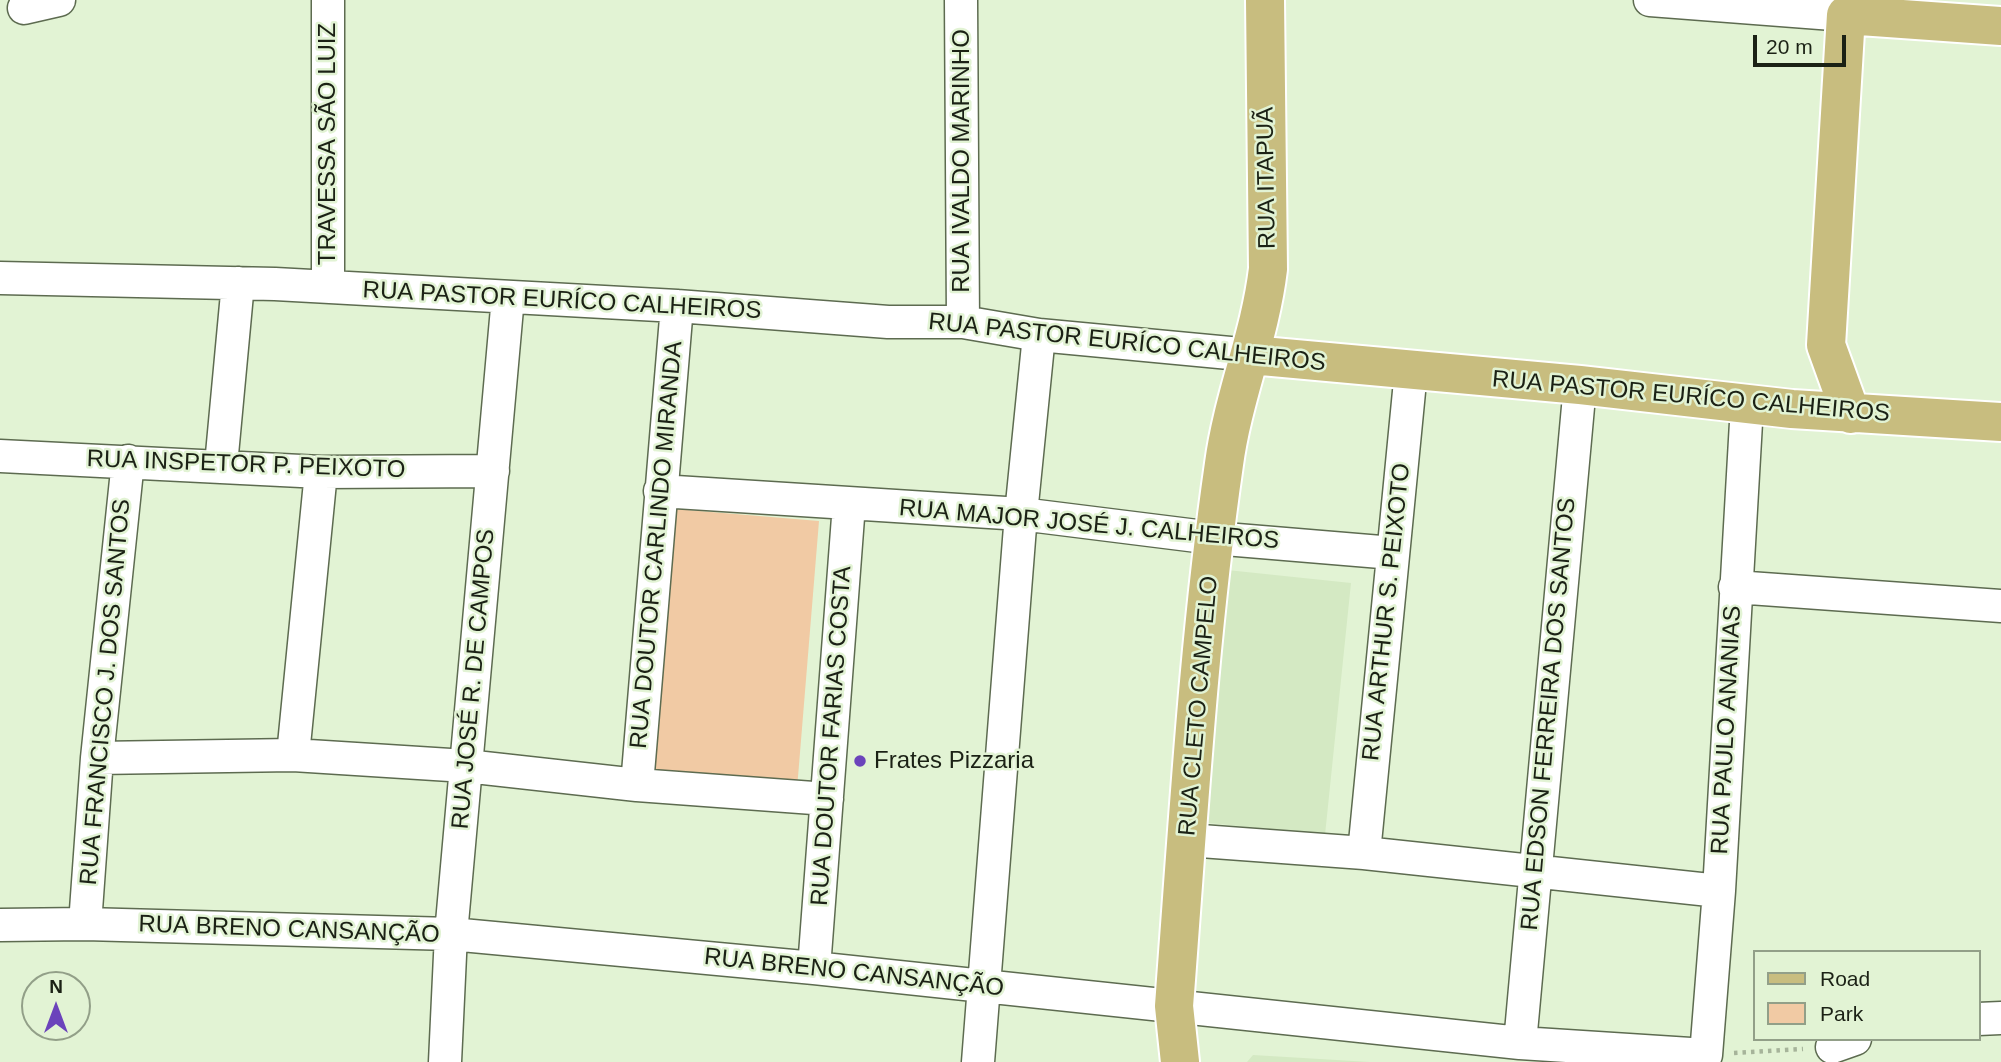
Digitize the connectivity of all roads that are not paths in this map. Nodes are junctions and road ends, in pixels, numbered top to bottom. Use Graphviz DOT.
graph roads {
  1 [pos="59,0"];
  2 [pos="328,0"];
  3 [pos="961,0"];
  4 [pos="1265,0"];
  5 [pos="1650,0"];
  6 [pos="24,8"];
  7 [pos="1847,8"];
  8 [pos="2001,26"];
  9 [pos="0,278"];
  10 [pos="238,283"];
  11 [pos="328,287"];
  12 [pos="508,297"];
  13 [pos="677,306"];
  14 [pos="963,322"];
  15 [pos="1039,335"];
  16 [pos="1826,345"];
  17 [pos="1251,355"];
  18 [pos="1411,371"];
  19 [pos="1580,385"];
  20 [pos="1747,405"];
  21 [pos="1792,409"];
  22 [pos="1851,414"];
  23 [pos="2001,422"];
  24 [pos="0,456"];
  25 [pos="128,461"];
  26 [pos="221,466"];
  27 [pos="493,471"];
  28 [pos="321,472"];
  29 [pos="660,491"];
  30 [pos="849,504"];
  31 [pos="1021,514"];
  32 [pos="1213,538"];
  33 [pos="1392,553"];
  34 [pos="1735,587"];
  35 [pos="2001,606"];
  36 [pos="293,755"];
  37 [pos="97,758"];
  38 [pos="467,766"];
  39 [pos="638,785"];
  40 [pos="827,799"];
  41 [pos="1187,840"];
  42 [pos="1364,853"];
  43 [pos="1534,870"];
  44 [pos="1719,891"];
  45 [pos="85,924"];
  46 [pos="0,925"];
  47 [pos="451,934"];
  48 [pos="814,968"];
  49 [pos="982,986"];
  50 [pos="1174,1006"];
  51 [pos="2001,1018"];
  52 [pos="1980,1019"];
  53 [pos="1520,1043"];
  54 [pos="1706,1055"];
  55 [pos="445,1062"];
  56 [pos="978,1062"];
  57 [pos="1180,1062"];
  1 -- 6 [label="street"];
  2 -- 11 [label="street, TRAVESSA SÃO LUIZ"];
  3 -- 14 [label="street, RUA IVALDO MARINHO"];
  4 -- 17 [label="main road, RUA ITAPUÃ"];
  5 -- 7 [label="street"];
  7 -- 8 [label="main road"];
  7 -- 16 [label="main road"];
  9 -- 10 [label="street, RUA PASTOR EURÍCO CALHEIROS"];
  10 -- 11 [label="street, RUA PASTOR EURÍCO CALHEIROS"];
  10 -- 26 [label="street"];
  11 -- 12 [label="street, RUA PASTOR EURÍCO CALHEIROS"];
  12 -- 13 [label="street, RUA PASTOR EURÍCO CALHEIROS"];
  12 -- 27 [label="street, RUA JOSÉ R. DE CAMPOS"];
  13 -- 14 [label="street, RUA PASTOR EURÍCO CALHEIROS"];
  13 -- 29 [label="street, RUA DOUTOR CARLINDO MIRANDA"];
  14 -- 15 [label="street, RUA PASTOR EURÍCO CALHEIROS"];
  15 -- 17 [label="street, RUA PASTOR EURÍCO CALHEIROS"];
  15 -- 31 [label="street"];
  16 -- 21 [label="main road"];
  16 -- 22 [label="main road"];
  17 -- 18 [label="main road, RUA PASTOR EURÍCO CALHEIROS"];
  17 -- 32 [label="main road, RUA CLETO CAMPELO"];
  18 -- 19 [label="main road, RUA PASTOR EURÍCO CALHEIROS"];
  18 -- 33 [label="street, RUA ARTHUR S. PEIXOTO"];
  19 -- 20 [label="main road, RUA PASTOR EURÍCO CALHEIROS"];
  19 -- 43 [label="street, RUA EDSON FERREIRA DOS SANTOS"];
  20 -- 21 [label="main road, RUA PASTOR EURÍCO CALHEIROS"];
  20 -- 34 [label="street, RUA PAULO ANANIAS"];
  21 -- 22 [label="main road, RUA PASTOR EURÍCO CALHEIROS"];
  22 -- 23 [label="main road, RUA PASTOR EURÍCO CALHEIROS"];
  24 -- 25 [label="street, RUA INSPETOR P. PEIXOTO"];
  25 -- 26 [label="street, RUA INSPETOR P. PEIXOTO"];
  25 -- 37 [label="street, RUA FRANCISCO J. DOS SANTOS"];
  26 -- 28 [label="street, RUA INSPETOR P. PEIXOTO"];
  27 -- 28 [label="street, RUA INSPETOR P. PEIXOTO"];
  27 -- 38 [label="street, RUA JOSÉ R. DE CAMPOS"];
  28 -- 36 [label="street"];
  29 -- 30 [label="street, RUA MAJOR JOSÉ J. CALHEIROS"];
  29 -- 39 [label="street, RUA DOUTOR CARLINDO MIRANDA"];
  30 -- 31 [label="street, RUA MAJOR JOSÉ J. CALHEIROS"];
  30 -- 40 [label="street, RUA DOUTOR FARIAS COSTA"];
  31 -- 32 [label="street, RUA MAJOR JOSÉ J. CALHEIROS"];
  31 -- 49 [label="street"];
  32 -- 33 [label="street, RUA MAJOR JOSÉ J. CALHEIROS"];
  32 -- 41 [label="main road, RUA CLETO CAMPELO"];
  33 -- 42 [label="street, RUA ARTHUR S. PEIXOTO"];
  34 -- 35 [label="street"];
  34 -- 44 [label="street, RUA PAULO ANANIAS"];
  36 -- 37 [label="street"];
  36 -- 38 [label="street"];
  37 -- 45 [label="street, RUA FRANCISCO J. DOS SANTOS"];
  38 -- 39 [label="street"];
  38 -- 47 [label="street, RUA JOSÉ R. DE CAMPOS"];
  39 -- 40 [label="street"];
  40 -- 48 [label="street, RUA DOUTOR FARIAS COSTA"];
  41 -- 42 [label="street"];
  41 -- 50 [label="main road, RUA CLETO CAMPELO"];
  42 -- 43 [label="street"];
  43 -- 44 [label="street"];
  43 -- 53 [label="street, RUA EDSON FERREIRA DOS SANTOS"];
  44 -- 54 [label="street, RUA PAULO ANANIAS"];
  45 -- 46 [label="street, RUA BRENO CANSANÇÃO"];
  45 -- 47 [label="street, RUA BRENO CANSANÇÃO"];
  47 -- 48 [label="street, RUA BRENO CANSANÇÃO"];
  47 -- 55 [label="street, RUA JOSÉ R. DE CAMPOS"];
  48 -- 49 [label="street, RUA BRENO CANSANÇÃO"];
  49 -- 50 [label="street, RUA BRENO CANSANÇÃO"];
  49 -- 56 [label="street"];
  50 -- 53 [label="street, RUA BRENO CANSANÇÃO"];
  50 -- 57 [label="main road, RUA CLETO CAMPELO"];
  51 -- 52 [label="street"];
  53 -- 54 [label="street, RUA BRENO CANSANÇÃO"];
}
